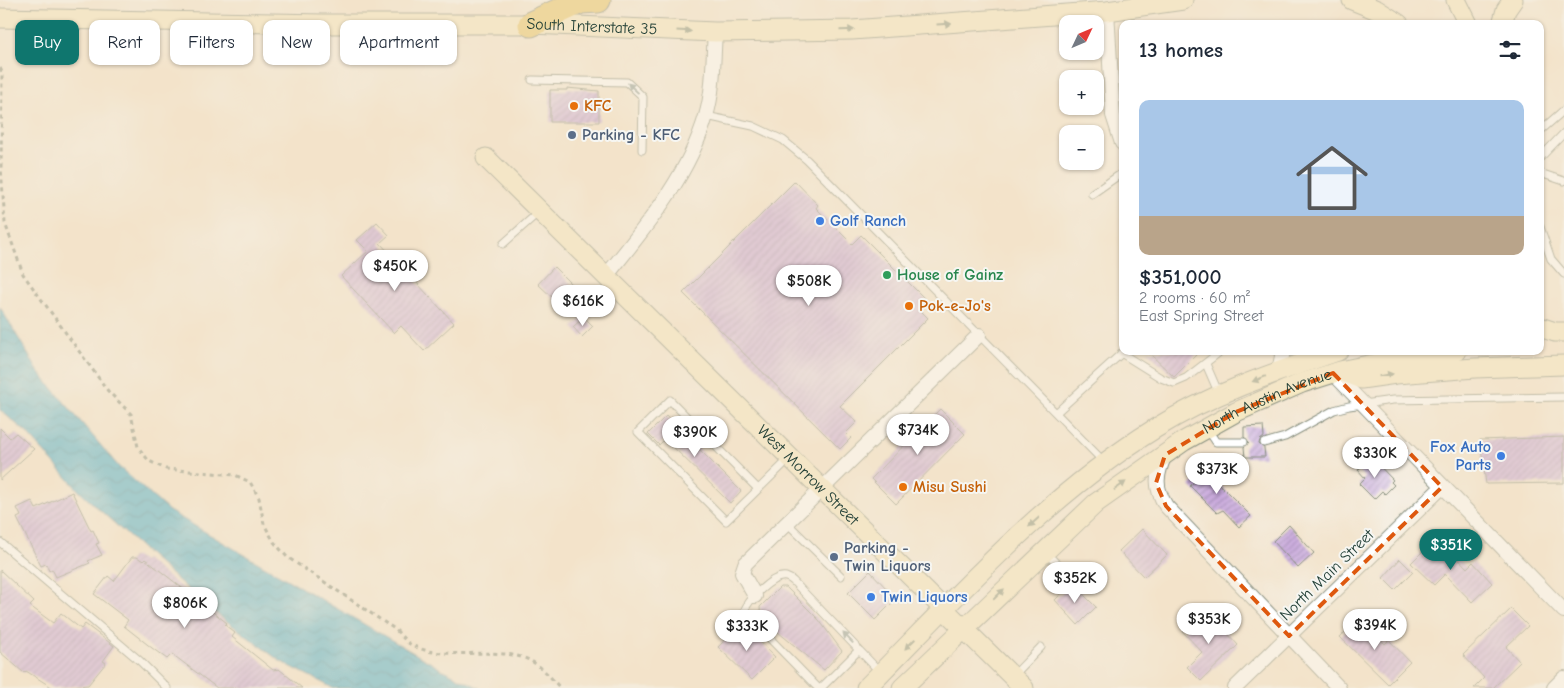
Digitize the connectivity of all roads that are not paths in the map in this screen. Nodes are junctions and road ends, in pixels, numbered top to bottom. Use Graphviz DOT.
graph roads {
  1 [pos="598,0"];
  2 [pos="1183,0"];
  3 [pos="1352,0"];
  4 [pos="1456,0"];
  5 [pos="1513,0"];
  6 [pos="1107,11"];
  7 [pos="0,18"];
  8 [pos="1392,20"];
  9 [pos="1454,20"];
  10 [pos="1466,20"];
  11 [pos="1503,20"];
  12 [pos="530,24"];
  13 [pos="715,32"];
  14 [pos="532,80"];
  15 [pos="1564,110"];
  16 [pos="706,116"];
  17 [pos="1544,128"];
  18 [pos="1119,131"];
  19 [pos="1564,133"];
  20 [pos="642,150"];
  21 [pos="1544,154"];
  22 [pos="486,158"];
  23 [pos="1544,174"];
  24 [pos="1119,175"];
  25 [pos="1564,181"];
  26 [pos="1092,194"];
  27 [pos="542,210"];
  28 [pos="1544,238"];
  29 [pos="503,244"];
  30 [pos="607,274"];
  31 [pos="1564,274"];
  32 [pos="979,335"];
  33 [pos="1119,355"];
  34 [pos="1126,355"];
  35 [pos="1216,355"];
  36 [pos="1282,355"];
  37 [pos="1326,355"];
  38 [pos="1429,355"];
  39 [pos="1206,364"];
  40 [pos="1564,365"];
  41 [pos="1279,371"];
  42 [pos="1336,372"];
  43 [pos="1220,395"];
  44 [pos="1564,397"];
  45 [pos="1362,404"];
  46 [pos="1057,412"];
  47 [pos="1206,428"];
  48 [pos="1244,442"];
  49 [pos="1264,443"];
  50 [pos="1164,455"];
  51 [pos="791,457"];
  52 [pos="1105,464"];
  53 [pos="1442,487"];
  54 [pos="822,488"];
  55 [pos="758,489"];
  56 [pos="787,523"];
  57 [pos="0,542"];
  58 [pos="1044,551"];
  59 [pos="1065,572"];
  60 [pos="841,576"];
  61 [pos="755,596"];
  62 [pos="945,609"];
  63 [pos="1564,611"];
  64 [pos="964,628"];
  65 [pos="1289,636"];
  66 [pos="1040,647"];
  67 [pos="859,650"];
  68 [pos="881,673"];
  69 [pos="1564,678"];
  70 [pos="1019,682"];
  71 [pos="166,688"];
  72 [pos="819,688"];
  73 [pos="866,688"];
  74 [pos="902,688"];
  75 [pos="1236,688"];
  76 [pos="1339,688"];
  77 [pos="1554,688"];
  1 -- 12 [label="highway"];
  2 -- 6 [label="main road, South Interstate 35"];
  3 -- 8 [label="main road"];
  4 -- 9 [label="main road"];
  4 -- 10 [label="main road"];
  5 -- 11 [label="main road"];
  13 -- 6 [label="main road, South Interstate 35, one-way"];
  6 -- 18 [label="street"];
  7 -- 12 [label="main road, South Interstate 35"];
  12 -- 13 [label="main road, South Interstate 35, one-way"];
  13 -- 16 [label="street"];
  20 -- 14 [label="lane, one-way"];
  15 -- 17 [label="lane"];
  16 -- 30 [label="street"];
  16 -- 32 [label="lane"];
  19 -- 21 [label="lane"];
  22 -- 27 [label="main road, West Morrow Street"];
  23 -- 25 [label="lane"];
  24 -- 26 [label="lane"];
  27 -- 29 [label="lane"];
  27 -- 30 [label="main road, West Morrow Street"];
  28 -- 31 [label="lane"];
  30 -- 51 [label="main road, West Morrow Street"];
  32 -- 46 [label="lane"];
  32 -- 54 [label="street"];
  33 -- 46 [label="lane"];
  34 -- 39 [label="lane"];
  35 -- 39 [label="lane"];
  36 -- 41 [label="street"];
  37 -- 41 [label="main road, North Austin Avenue"];
  38 -- 42 [label="main road, North Austin Avenue"];
  39 -- 43 [label="lane"];
  42 -- 40 [label="main road, one-way"];
  41 -- 43 [label="main road, North Austin Avenue, one-way"];
  42 -- 45 [label="street"];
  42 -- 47 [label="main road, North Austin Avenue"];
  43 -- 52 [label="main road, North Austin Avenue"];
  44 -- 45 [label="lane"];
  45 -- 49 [label="lane"];
  45 -- 53 [label="street"];
  46 -- 52 [label="lane"];
  47 -- 48 [label="lane"];
  47 -- 50 [label="main road, North Austin Avenue"];
  58 -- 50 [label="main road, North Austin Avenue, one-way"];
  50 -- 65 [label="street"];
  51 -- 54 [label="main road, West Morrow Street"];
  51 -- 55 [label="lane"];
  52 -- 62 [label="main road, North Austin Avenue, one-way"];
  53 -- 63 [label="street"];
  53 -- 65 [label="street, North Main Street"];
  54 -- 56 [label="street"];
  54 -- 62 [label="main road, West Morrow Street"];
  55 -- 55 [label="lane"];
  56 -- 60 [label="lane"];
  56 -- 61 [label="street"];
  57 -- 71 [label="lane"];
  58 -- 59 [label="lane"];
  64 -- 58 [label="main road, North Austin Avenue, one-way"];
  67 -- 61 [label="lane, one-way"];
  61 -- 72 [label="lane"];
  62 -- 64 [label="main road, West Morrow Street"];
  62 -- 68 [label="main road, North Austin Avenue, one-way"];
  64 -- 70 [label="main road, West Morrow Street"];
  64 -- 74 [label="main road, North Austin Avenue"];
  65 -- 75 [label="street, North Main Street"];
  65 -- 76 [label="street"];
  66 -- 70 [label="lane"];
  67 -- 68 [label="lane"];
  67 -- 72 [label="lane"];
  68 -- 73 [label="main road, North Austin Avenue"];
  69 -- 77 [label="street"];
}
